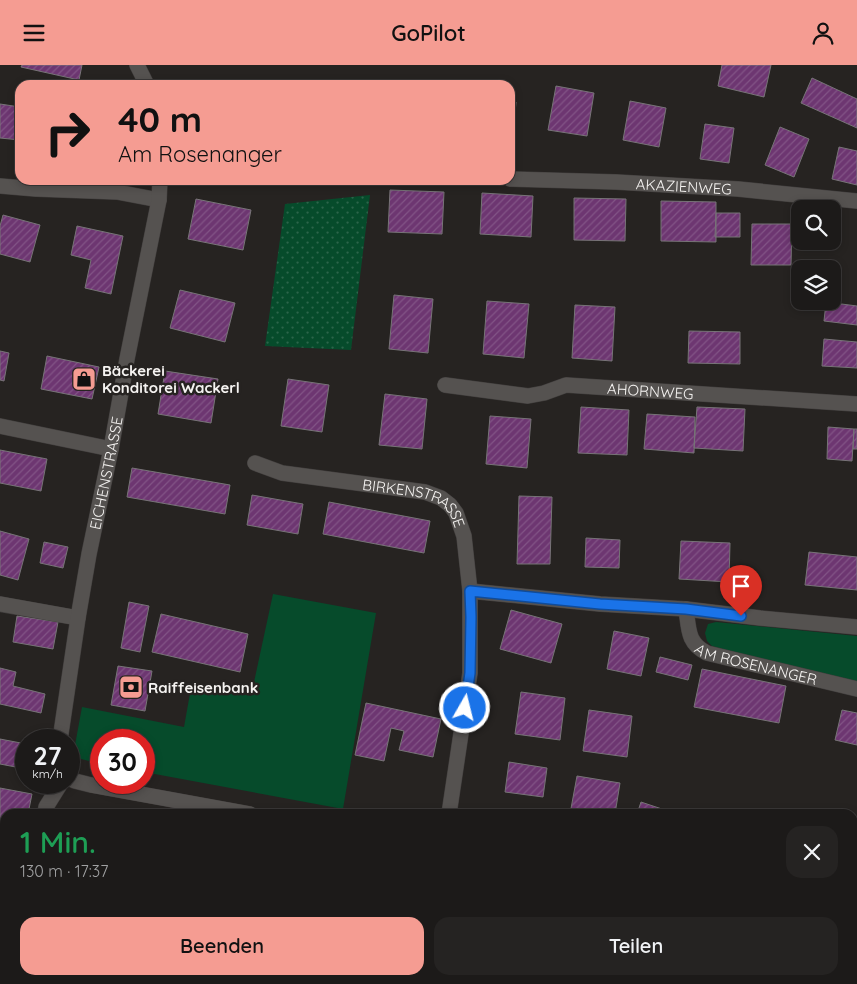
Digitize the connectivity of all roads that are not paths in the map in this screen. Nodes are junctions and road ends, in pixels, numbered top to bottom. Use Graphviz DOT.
graph roads {
  1 [pos="137,65"];
  2 [pos="144,80"];
  3 [pos="515,179"];
  4 [pos="160,185"];
  5 [pos="0,186"];
  6 [pos="159,200"];
  7 [pos="857,201"];
  8 [pos="445,385"];
  9 [pos="857,404"];
  10 [pos="0,427"];
  11 [pos="111,449"];
  12 [pos="256,463"];
  13 [pos="470,591"];
  14 [pos="0,604"];
  15 [pos="686,609"];
  16 [pos="78,617"];
  17 [pos="857,627"];
  18 [pos="857,689"];
  19 [pos="62,729"];
  20 [pos="80,782"];
  21 [pos="54,794"];
  22 [pos="46,809"];
  23 [pos="223,809"];
  24 [pos="450,809"];
  1 -- 2 [label="street"];
  3 -- 7 [label="street, AKAZIENWEG"];
  4 -- 6 [label="street, EICHENSTRASSE"];
  5 -- 6 [label="street"];
  6 -- 11 [label="street, EICHENSTRASSE"];
  8 -- 9 [label="street, AHORNWEG"];
  10 -- 11 [label="street"];
  11 -- 16 [label="street, EICHENSTRASSE"];
  12 -- 13 [label="street, BIRKENSTRASSE"];
  13 -- 15 [label="street"];
  13 -- 24 [label="street, BIRKENSTRASSE"];
  14 -- 16 [label="street"];
  15 -- 17 [label="street"];
  15 -- 18 [label="street, AM ROSENANGER"];
  16 -- 19 [label="street, EICHENSTRASSE"];
  20 -- 23 [label="street"];
  21 -- 22 [label="street"];
}
